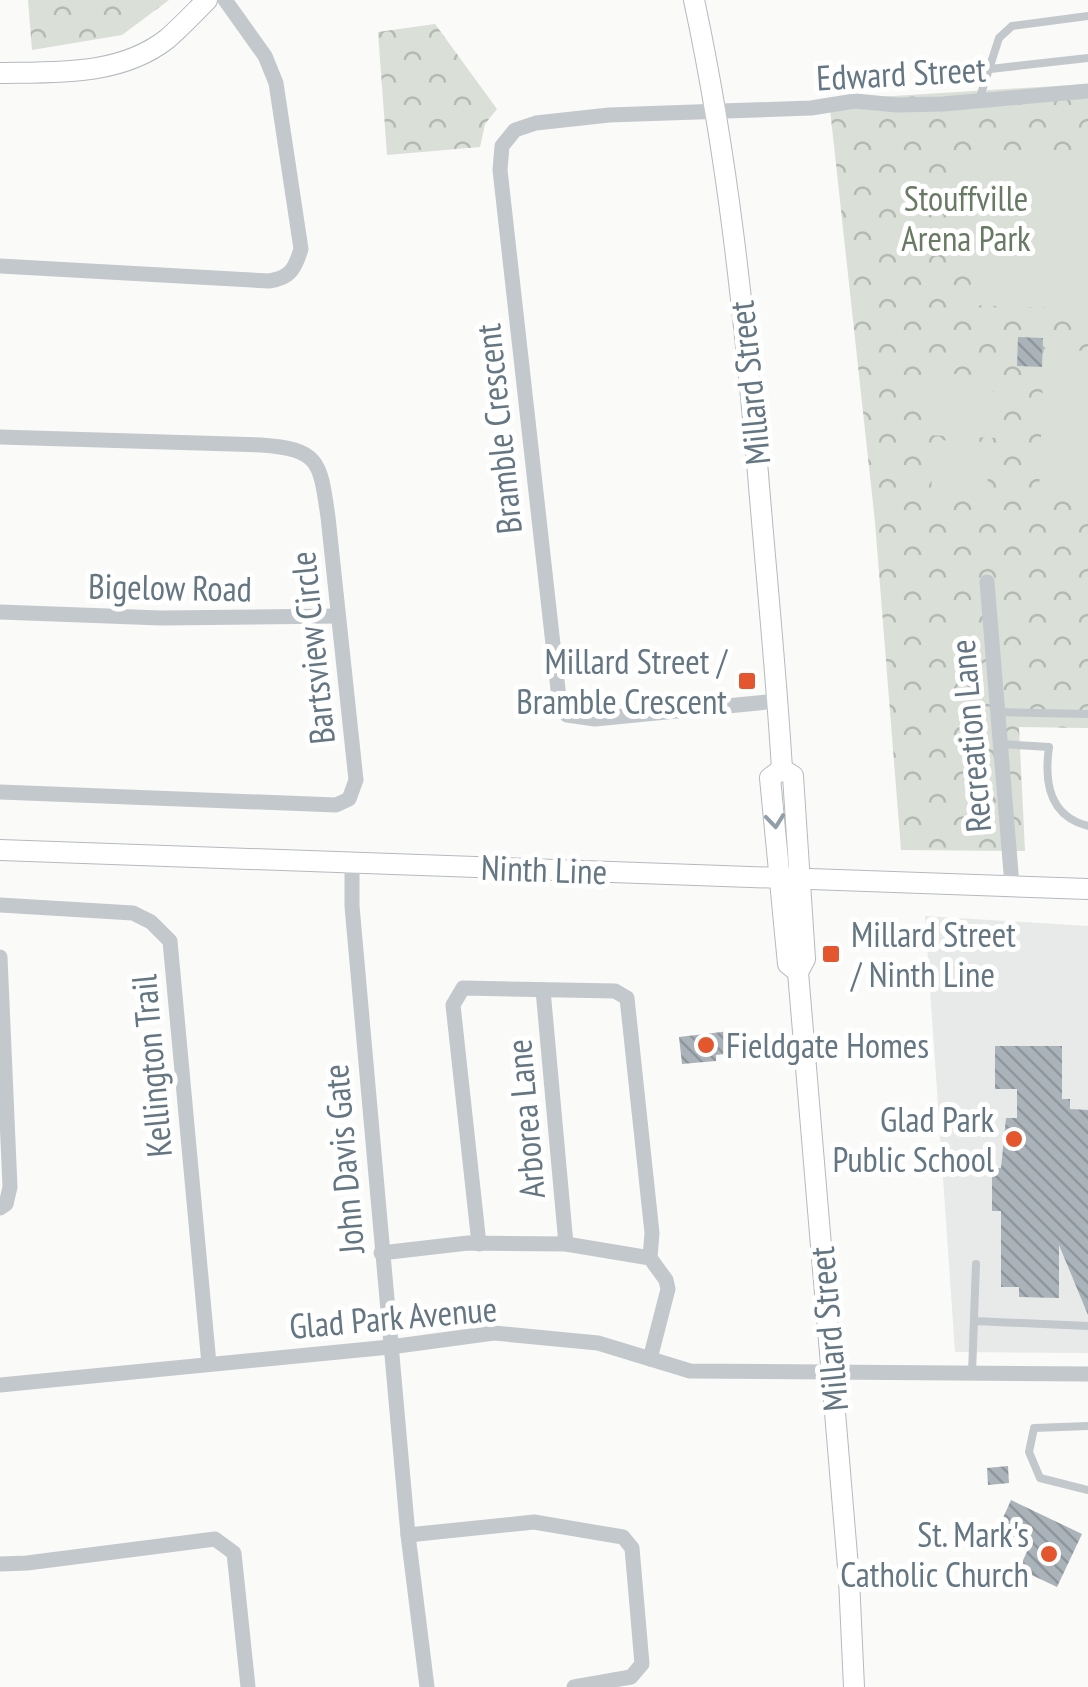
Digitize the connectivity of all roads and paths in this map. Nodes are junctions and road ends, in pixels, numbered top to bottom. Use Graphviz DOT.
graph roads {
  1 [pos="206,0"];
  2 [pos="225,0"];
  3 [pos="694,0"];
  4 [pos="1088,16"];
  5 [pos="1088,58"];
  6 [pos="990,69"];
  7 [pos="0,73"];
  8 [pos="1088,91"];
  9 [pos="979,100"];
  10 [pos="718,110"];
  11 [pos="0,266"];
  12 [pos="0,437"];
  13 [pos="987,582"];
  14 [pos="0,612"];
  15 [pos="338,616"];
  16 [pos="778,702"];
  17 [pos="998,712"];
  18 [pos="1088,714"];
  19 [pos="1001,744"];
  20 [pos="0,792"];
  21 [pos="1088,826"];
  22 [pos="0,850"];
  23 [pos="352,864"];
  24 [pos="792,878"];
  25 [pos="1012,886"];
  26 [pos="1088,889"];
  27 [pos="0,905"];
  28 [pos="0,956"];
  29 [pos="543,990"];
  30 [pos="0,1208"];
  31 [pos="479,1244"];
  32 [pos="566,1244"];
  33 [pos="381,1253"];
  34 [pos="650,1258"];
  35 [pos="976,1264"];
  36 [pos="974,1322"];
  37 [pos="1088,1326"];
  38 [pos="390,1347"];
  39 [pos="650,1359"];
  40 [pos="209,1364"];
  41 [pos="831,1372"];
  42 [pos="972,1374"];
  43 [pos="1088,1374"];
  44 [pos="0,1384"];
  45 [pos="1088,1426"];
  46 [pos="1088,1490"];
  47 [pos="408,1535"];
  48 [pos="0,1564"];
  49 [pos="248,1687"];
  50 [pos="427,1687"];
  51 [pos="574,1687"];
  52 [pos="854,1687"];
  1 -- 7 [label="street"];
  2 -- 11 [label="street"];
  3 -- 10 [label="street, Millard Street"];
  4 -- 6 [label="lane"];
  5 -- 6 [label="lane"];
  6 -- 9 [label="lane"];
  8 -- 9 [label="street, Edward Street"];
  9 -- 10 [label="street, Edward Street"];
  10 -- 16 [label="street, Millard Street"];
  10 -- 16 [label="street, Bramble Crescent"];
  12 -- 15 [label="street, Bartsview Circle"];
  13 -- 17 [label="street, Recreation Lane"];
  14 -- 15 [label="street, Bigelow Road"];
  15 -- 20 [label="street, Bartsview Circle"];
  16 -- 24 [label="street, Millard Street"];
  17 -- 18 [label="lane"];
  17 -- 19 [label="street, Recreation Lane"];
  19 -- 21 [label="lane"];
  19 -- 25 [label="street, Recreation Lane"];
  22 -- 23 [label="street, Ninth Line"];
  23 -- 24 [label="street, Ninth Line"];
  23 -- 33 [label="street, John Davis Gate"];
  24 -- 25 [label="street, Ninth Line"];
  24 -- 41 [label="street, Millard Street"];
  25 -- 26 [label="street, Ninth Line"];
  27 -- 40 [label="street, Kellington Trail"];
  28 -- 30 [label="street"];
  29 -- 31 [label="street"];
  29 -- 32 [label="street, Arborea Lane"];
  29 -- 34 [label="street"];
  31 -- 32 [label="street"];
  31 -- 33 [label="street"];
  32 -- 34 [label="street"];
  33 -- 38 [label="street, John Davis Gate"];
  34 -- 39 [label="street"];
  35 -- 36 [label="lane"];
  36 -- 37 [label="lane"];
  36 -- 42 [label="lane"];
  38 -- 39 [label="street, Glad Park Avenue"];
  38 -- 40 [label="street, Glad Park Avenue"];
  38 -- 47 [label="street, John Davis Gate"];
  39 -- 41 [label="street, Glad Park Avenue"];
  40 -- 44 [label="street, Glad Park Avenue"];
  41 -- 42 [label="street, Glad Park Avenue"];
  41 -- 52 [label="street, Millard Street"];
  42 -- 43 [label="street, Glad Park Avenue"];
  45 -- 46 [label="lane"];
  47 -- 50 [label="street, John Davis Gate"];
  47 -- 51 [label="street"];
  48 -- 49 [label="street"];
}
